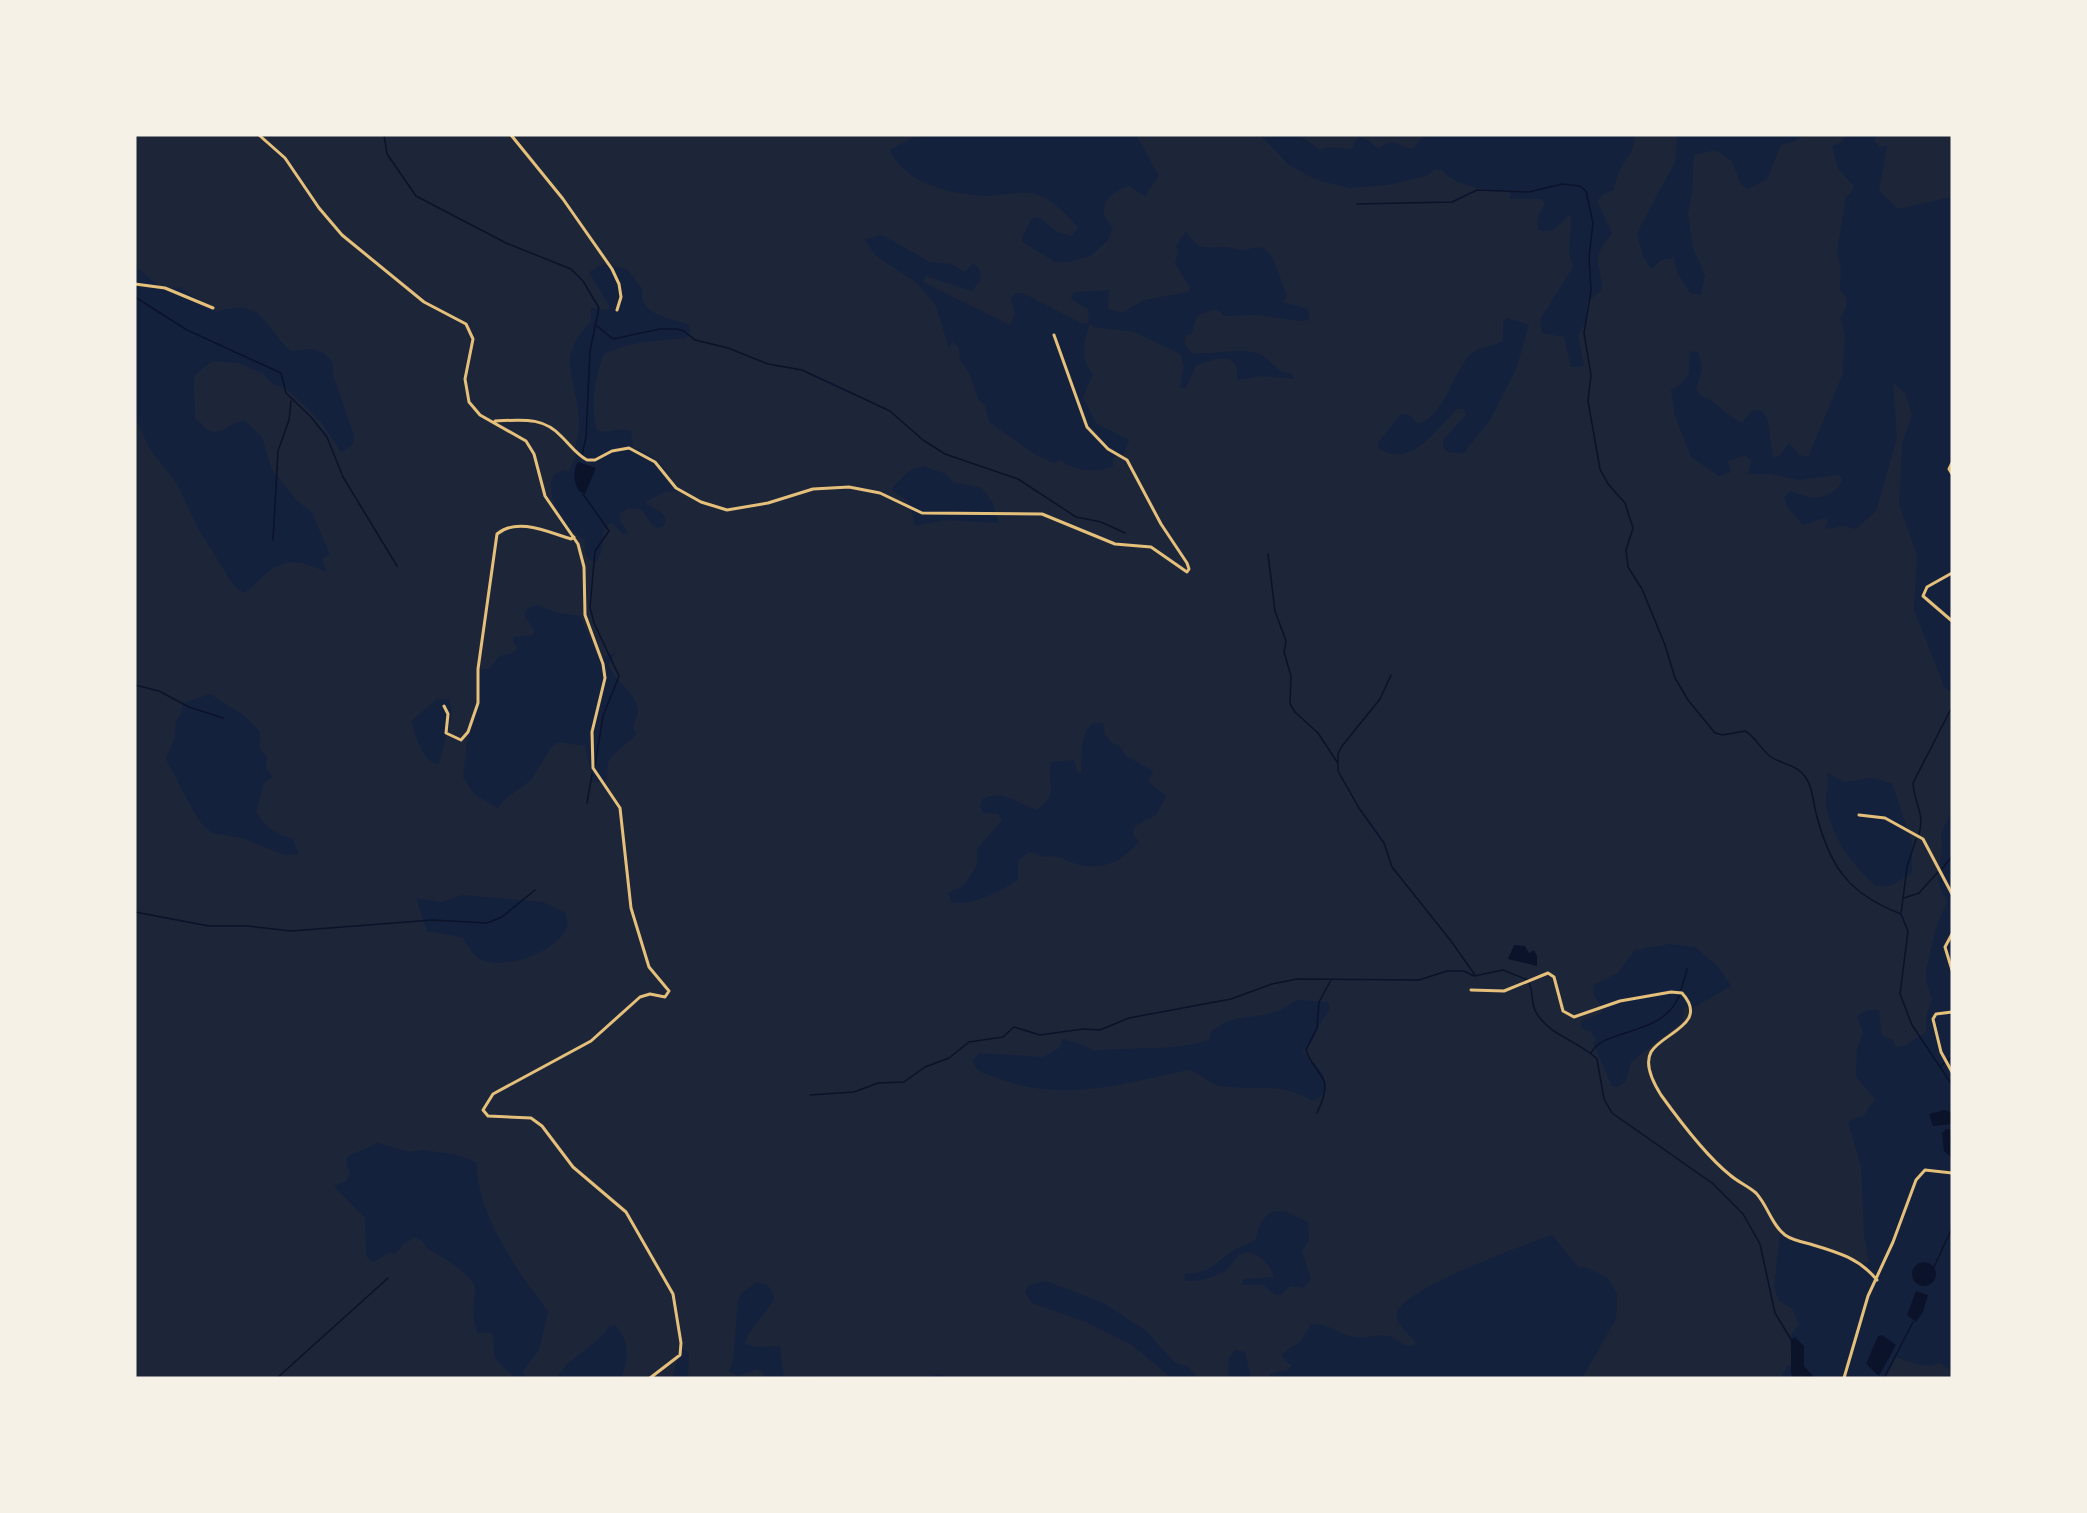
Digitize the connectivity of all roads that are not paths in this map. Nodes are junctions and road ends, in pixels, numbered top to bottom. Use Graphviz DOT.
graph roads {
  1 [pos="259,135"];
  2 [pos="511,135"];
  3 [pos="135,284"];
  4 [pos="213,308"];
  5 [pos="617,310"];
  6 [pos="1054,335"];
  7 [pos="493,422"];
  8 [pos="1952,463"];
  9 [pos="1952,474"];
  10 [pos="574,537"];
  11 [pos="1952,573"];
  12 [pos="1952,621"];
  13 [pos="444,706"];
  14 [pos="1859,815"];
  15 [pos="1952,894"];
  16 [pos="1952,934"];
  17 [pos="1952,970"];
  18 [pos="1471,990"];
  19 [pos="1952,1012"];
  20 [pos="1952,1072"];
  21 [pos="1952,1173"];
  22 [pos="1876,1280"];
  23 [pos="650,1378"];
  24 [pos="1844,1378"];
  1 -- 7 [label="street"];
  2 -- 5 [label="street"];
  3 -- 4 [label="street"];
  6 -- 7 [label="street"];
  7 -- 10 [label="street"];
  8 -- 9 [label="street"];
  10 -- 13 [label="street"];
  10 -- 23 [label="street"];
  11 -- 12 [label="street"];
  14 -- 15 [label="street"];
  16 -- 17 [label="street"];
  18 -- 22 [label="street"];
  19 -- 20 [label="street"];
  21 -- 22 [label="street"];
  22 -- 24 [label="street"];
}
